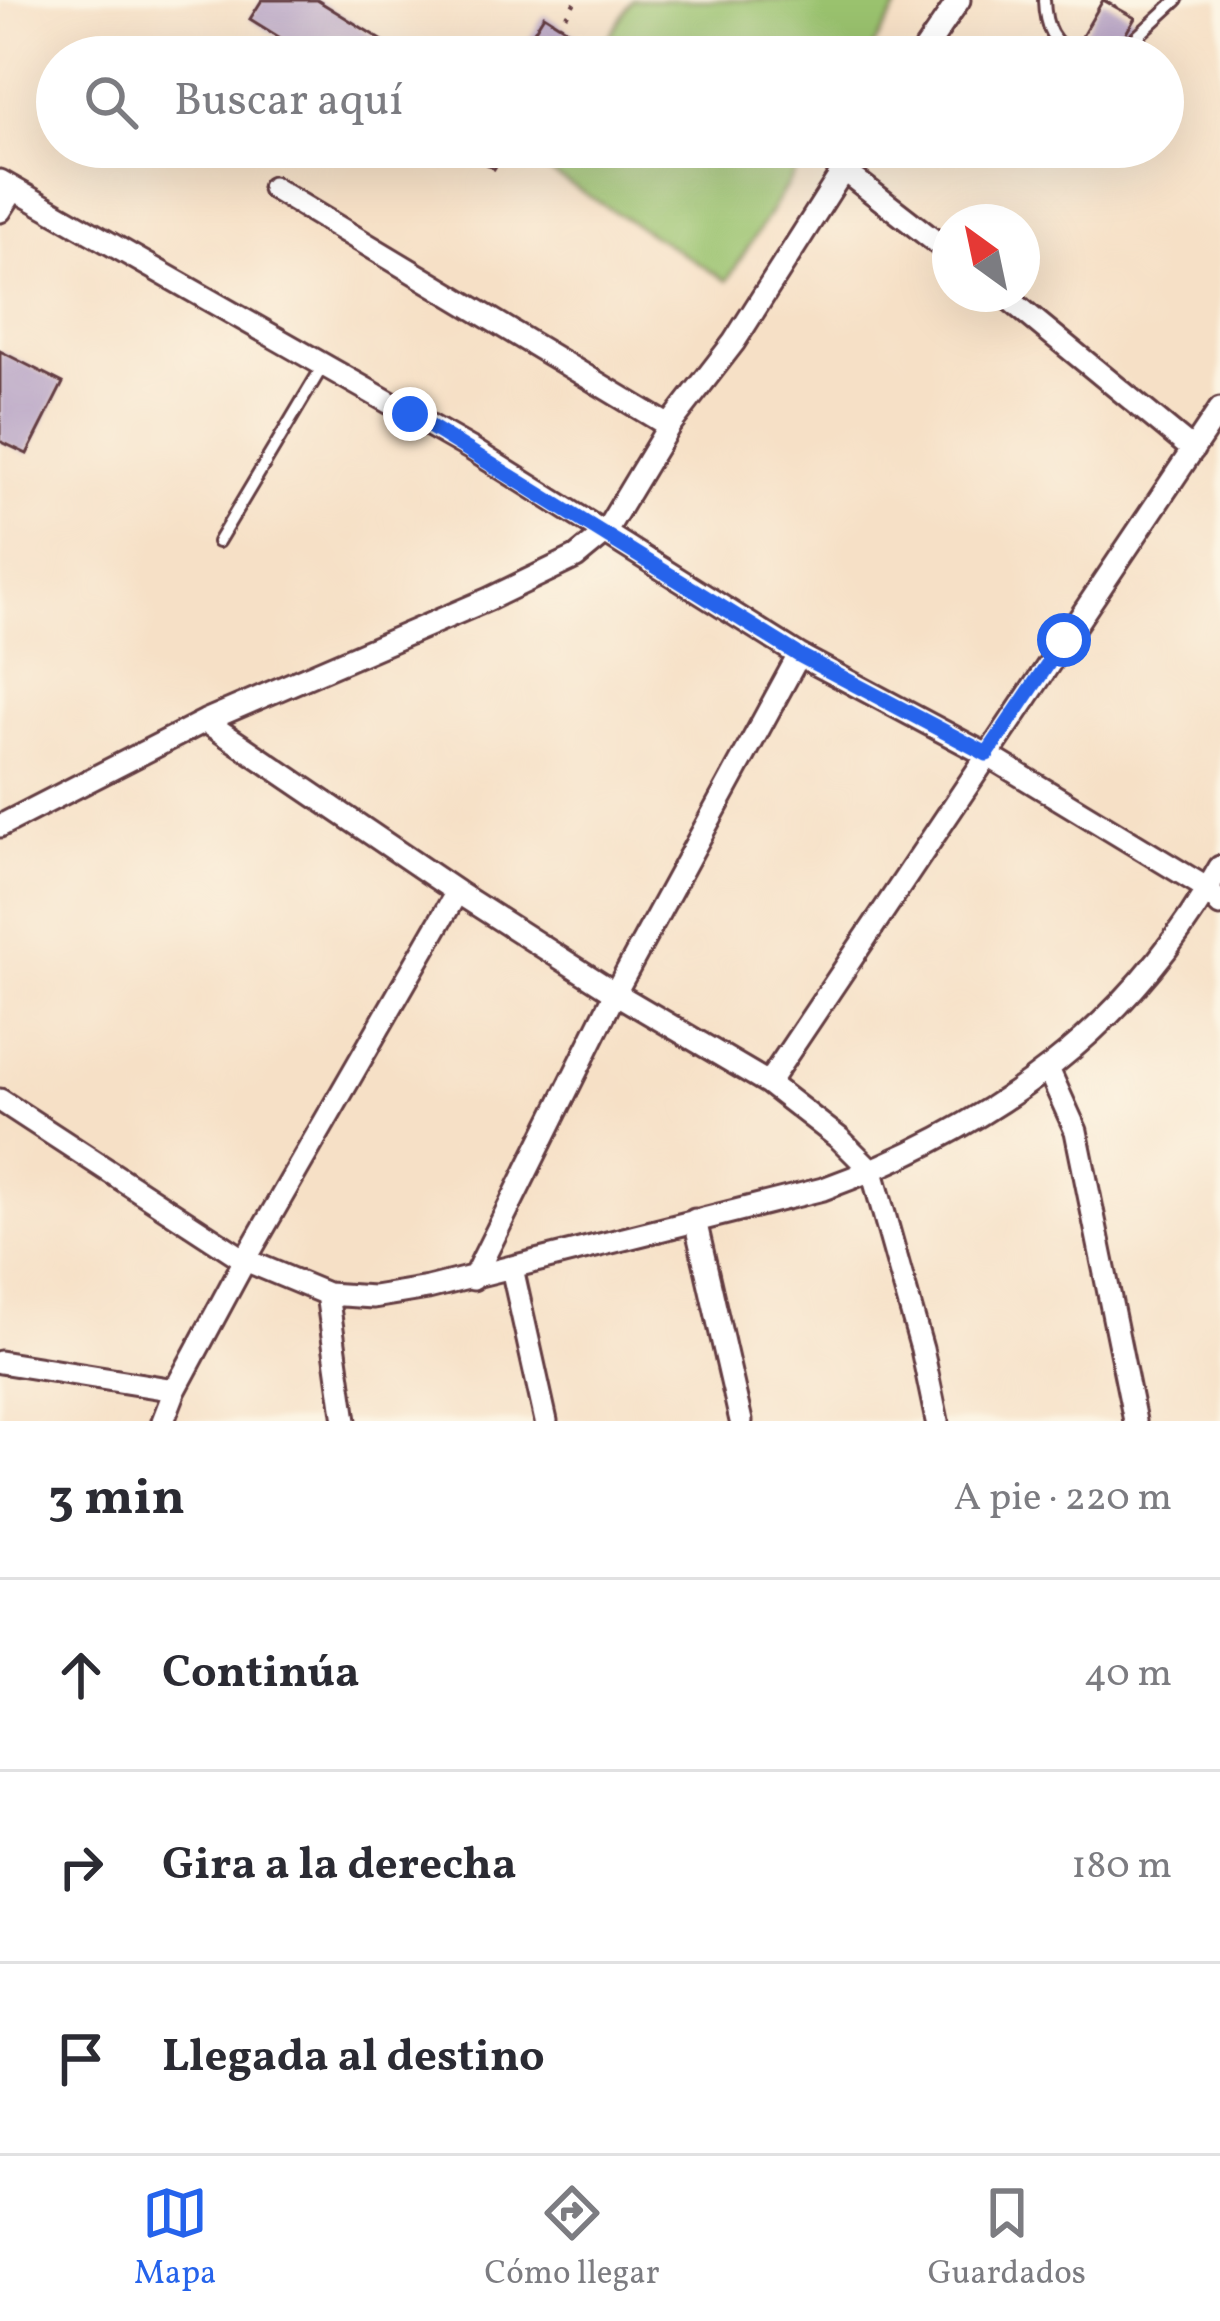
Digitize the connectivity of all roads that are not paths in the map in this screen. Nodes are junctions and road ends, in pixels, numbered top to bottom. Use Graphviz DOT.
graph roads {
  1 [pos="959,0"];
  2 [pos="1043,0"];
  3 [pos="1177,0"];
  4 [pos="934,36"];
  5 [pos="1053,36"];
  6 [pos="1138,36"];
  7 [pos="842,169"];
  8 [pos="7,185"];
  9 [pos="273,188"];
  10 [pos="0,212"];
  11 [pos="932,239"];
  12 [pos="1025,312"];
  13 [pos="324,364"];
  14 [pos="1220,409"];
  15 [pos="669,426"];
  16 [pos="1193,450"];
  17 [pos="604,533"];
  18 [pos="218,542"];
  19 [pos="799,655"];
  20 [pos="205,721"];
  21 [pos="987,754"];
  22 [pos="0,826"];
  23 [pos="1220,867"];
  24 [pos="457,892"];
  25 [pos="1214,897"];
  26 [pos="615,993"];
  27 [pos="1049,1071"];
  28 [pos="767,1083"];
  29 [pos="0,1100"];
  30 [pos="872,1171"];
  31 [pos="695,1220"];
  32 [pos="245,1260"];
  33 [pos="512,1268"];
  34 [pos="473,1279"];
  35 [pos="327,1294"];
  36 [pos="0,1362"];
  37 [pos="175,1390"];
  38 [pos="163,1421"];
  39 [pos="345,1421"];
  40 [pos="546,1421"];
  41 [pos="741,1421"];
  42 [pos="937,1421"];
  43 [pos="1136,1421"];
  1 -- 4 [label="street"];
  2 -- 5 [label="lane"];
  3 -- 6 [label="lane"];
  7 -- 11 [label="street"];
  7 -- 15 [label="street"];
  8 -- 10 [label="street"];
  8 -- 13 [label="street"];
  9 -- 15 [label="street"];
  12 -- 16 [label="street"];
  13 -- 17 [label="street"];
  13 -- 18 [label="lane"];
  14 -- 16 [label="street"];
  15 -- 17 [label="street"];
  16 -- 21 [label="street"];
  17 -- 19 [label="street"];
  17 -- 20 [label="street"];
  19 -- 21 [label="street"];
  19 -- 26 [label="street"];
  20 -- 22 [label="street"];
  20 -- 24 [label="street"];
  21 -- 25 [label="street"];
  21 -- 28 [label="street"];
  23 -- 25 [label="street"];
  24 -- 26 [label="street"];
  24 -- 32 [label="street"];
  25 -- 27 [label="street"];
  26 -- 28 [label="street"];
  26 -- 34 [label="street"];
  27 -- 30 [label="street"];
  27 -- 43 [label="street"];
  28 -- 30 [label="street"];
  29 -- 32 [label="street"];
  30 -- 31 [label="street"];
  30 -- 42 [label="street"];
  31 -- 33 [label="street"];
  31 -- 41 [label="street"];
  32 -- 35 [label="street"];
  32 -- 37 [label="street"];
  33 -- 34 [label="street"];
  33 -- 40 [label="street"];
  34 -- 35 [label="street"];
  35 -- 39 [label="street"];
  36 -- 37 [label="street"];
  37 -- 38 [label="street"];
}
